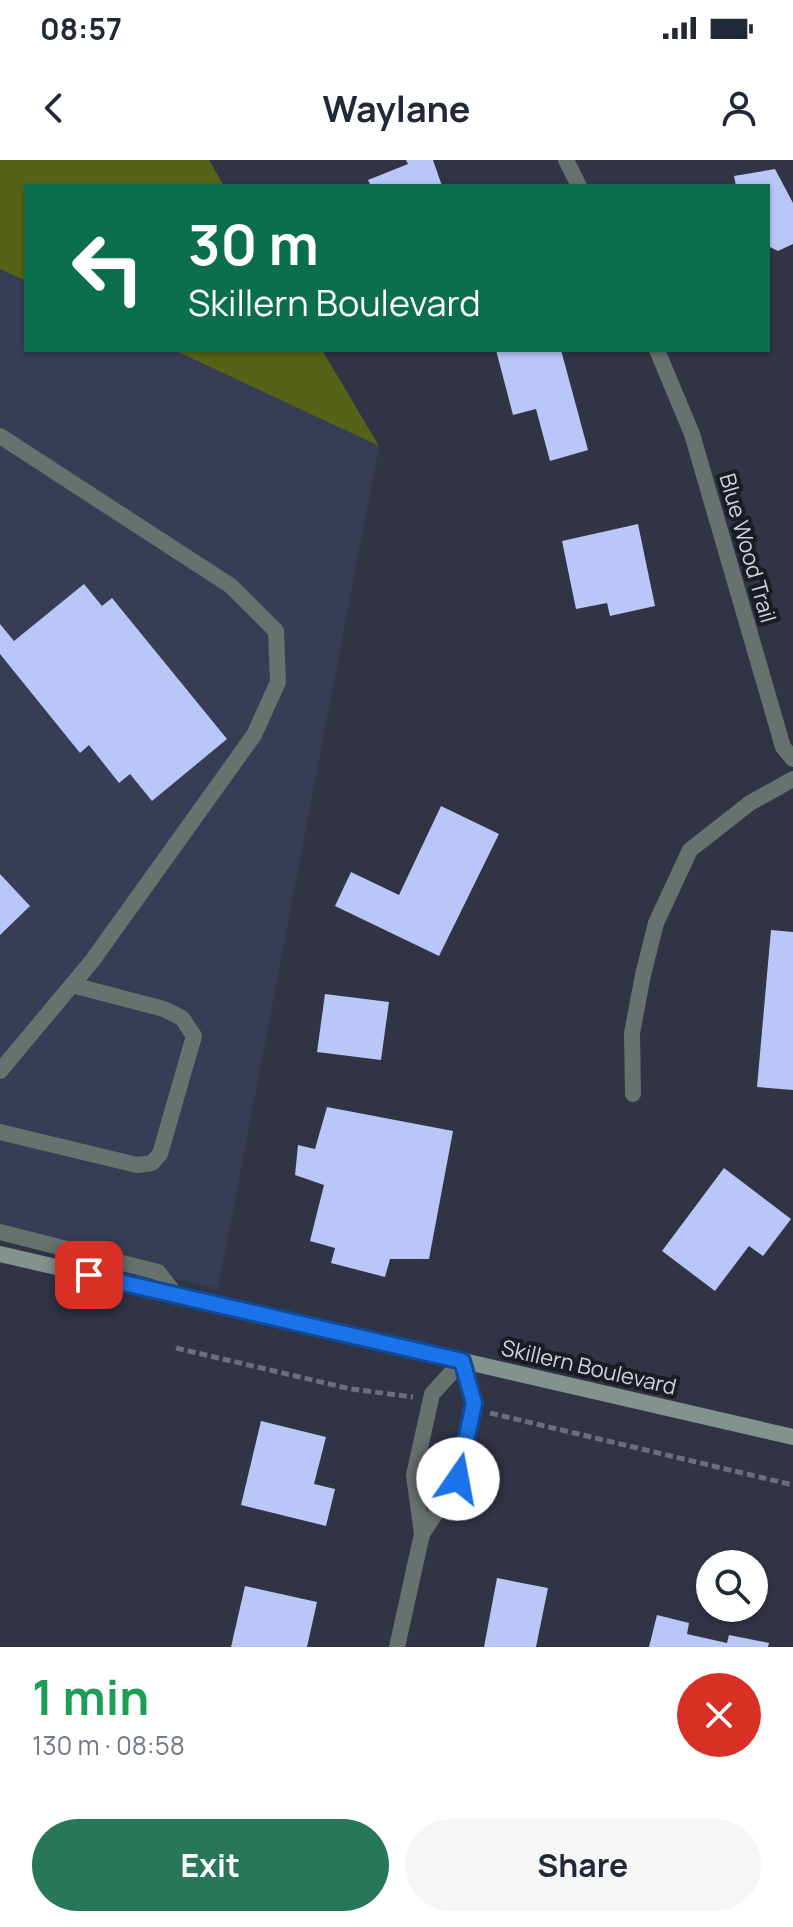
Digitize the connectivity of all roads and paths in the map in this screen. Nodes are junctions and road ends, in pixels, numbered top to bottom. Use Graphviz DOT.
graph roads {
  1 [pos="566,160"];
  2 [pos="578,184"];
  3 [pos="658,352"];
  4 [pos="0,436"];
  5 [pos="793,759"];
  6 [pos="793,779"];
  7 [pos="72,985"];
  8 [pos="0,1071"];
  9 [pos="633,1094"];
  10 [pos="0,1132"];
  11 [pos="4,1233"];
  12 [pos="0,1258"];
  13 [pos="176,1295"];
  14 [pos="462,1361"];
  15 [pos="793,1437"];
  16 [pos="422,1534"];
  17 [pos="397,1647"];
  1 -- 2 [label="street"];
  3 -- 5 [label="street, Blue Wood Trail"];
  4 -- 7 [label="street"];
  6 -- 9 [label="street"];
  7 -- 8 [label="street"];
  7 -- 10 [label="street"];
  11 -- 12 [label="street"];
  11 -- 13 [label="street"];
  12 -- 13 [label="street, Skillern Boulevard"];
  13 -- 14 [label="street, Skillern Boulevard"];
  14 -- 15 [label="street, Skillern Boulevard"];
  14 -- 16 [label="street"];
  14 -- 16 [label="street"];
  16 -- 17 [label="street"];
}
